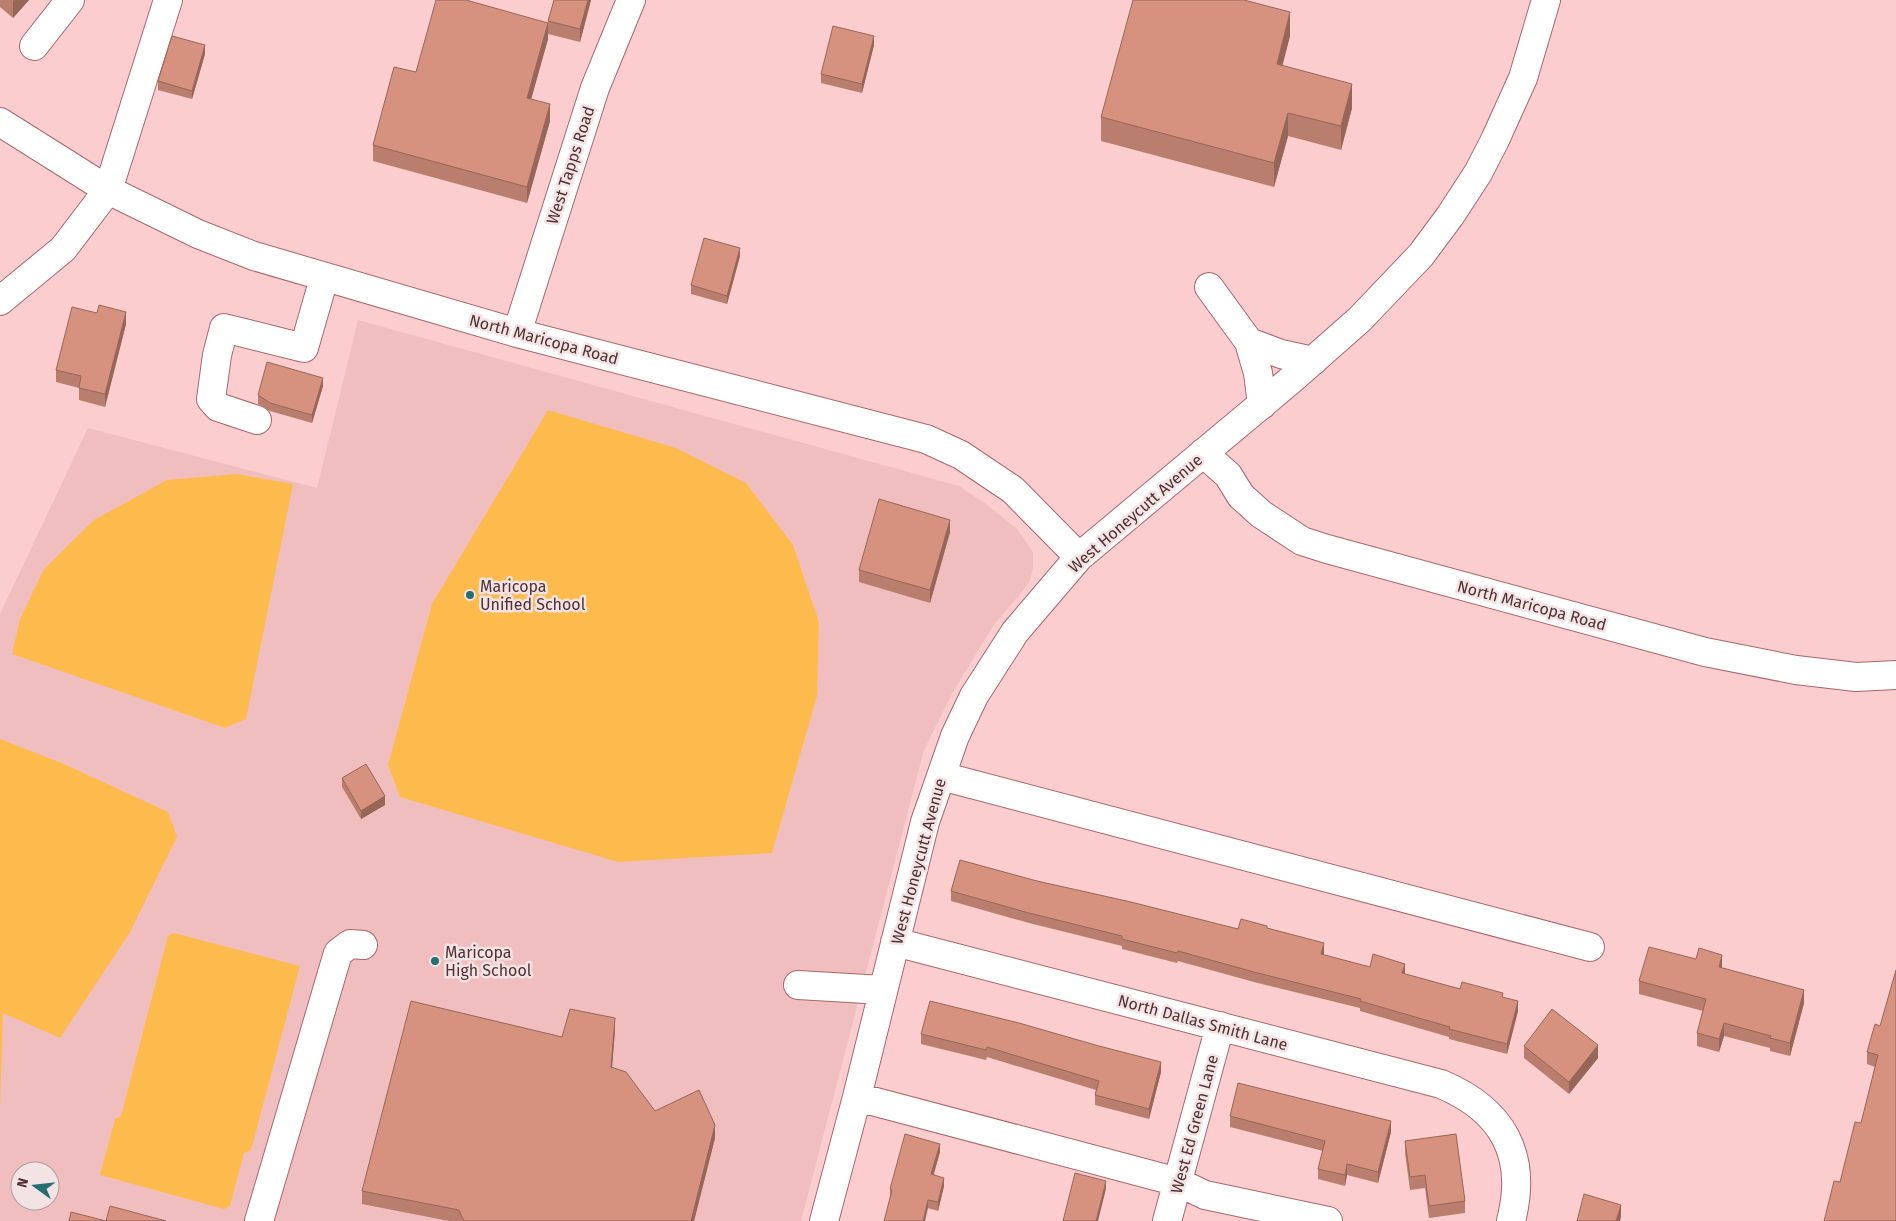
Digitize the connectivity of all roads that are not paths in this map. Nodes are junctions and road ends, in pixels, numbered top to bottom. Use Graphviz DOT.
graph roads {
  1 [pos="70,0"];
  2 [pos="168,0"];
  3 [pos="631,0"];
  4 [pos="1546,0"];
  5 [pos="34,46"];
  6 [pos="0,122"];
  7 [pos="108,190"];
  8 [pos="324,278"];
  9 [pos="1209,287"];
  10 [pos="0,301"];
  11 [pos="517,333"];
  12 [pos="1249,342"];
  13 [pos="1313,361"];
  14 [pos="1262,405"];
  15 [pos="257,420"];
  16 [pos="1203,453"];
  17 [pos="1079,557"];
  18 [pos="1896,675"];
  19 [pos="941,776"];
  20 [pos="895,942"];
  21 [pos="362,945"];
  22 [pos="1590,947"];
  23 [pos="798,985"];
  24 [pos="883,990"];
  25 [pos="1220,1026"];
  26 [pos="857,1097"];
  27 [pos="1178,1182"];
  28 [pos="259,1221"];
  29 [pos="824,1221"];
  30 [pos="1167,1221"];
  31 [pos="1328,1221"];
  32 [pos="1511,1221"];
  1 -- 5 [label="street"];
  2 -- 7 [label="street"];
  3 -- 11 [label="street, West Tapps Road"];
  4 -- 13 [label="street, West Honeycutt Avenue"];
  6 -- 7 [label="street, North Maricopa Road"];
  7 -- 8 [label="street, North Maricopa Road"];
  7 -- 10 [label="street"];
  8 -- 11 [label="street, North Maricopa Road"];
  8 -- 15 [label="street"];
  9 -- 12 [label="street"];
  11 -- 17 [label="street, North Maricopa Road"];
  12 -- 13 [label="street"];
  12 -- 14 [label="street"];
  13 -- 14 [label="street, West Honeycutt Avenue"];
  14 -- 16 [label="street, West Honeycutt Avenue"];
  16 -- 17 [label="street, West Honeycutt Avenue"];
  16 -- 18 [label="street, North Maricopa Road"];
  17 -- 19 [label="street, West Honeycutt Avenue"];
  19 -- 20 [label="street, West Honeycutt Avenue"];
  19 -- 22 [label="street"];
  20 -- 24 [label="street, West Honeycutt Avenue"];
  20 -- 25 [label="street, North Dallas Smith Lane"];
  21 -- 28 [label="street"];
  23 -- 24 [label="street"];
  24 -- 26 [label="street, West Honeycutt Avenue"];
  25 -- 27 [label="street, West Ed Green Lane"];
  25 -- 32 [label="street, North Dallas Smith Lane"];
  26 -- 27 [label="street"];
  26 -- 29 [label="street, West Honeycutt Avenue"];
  27 -- 30 [label="street, West Ed Green Lane"];
  27 -- 31 [label="street"];
}
